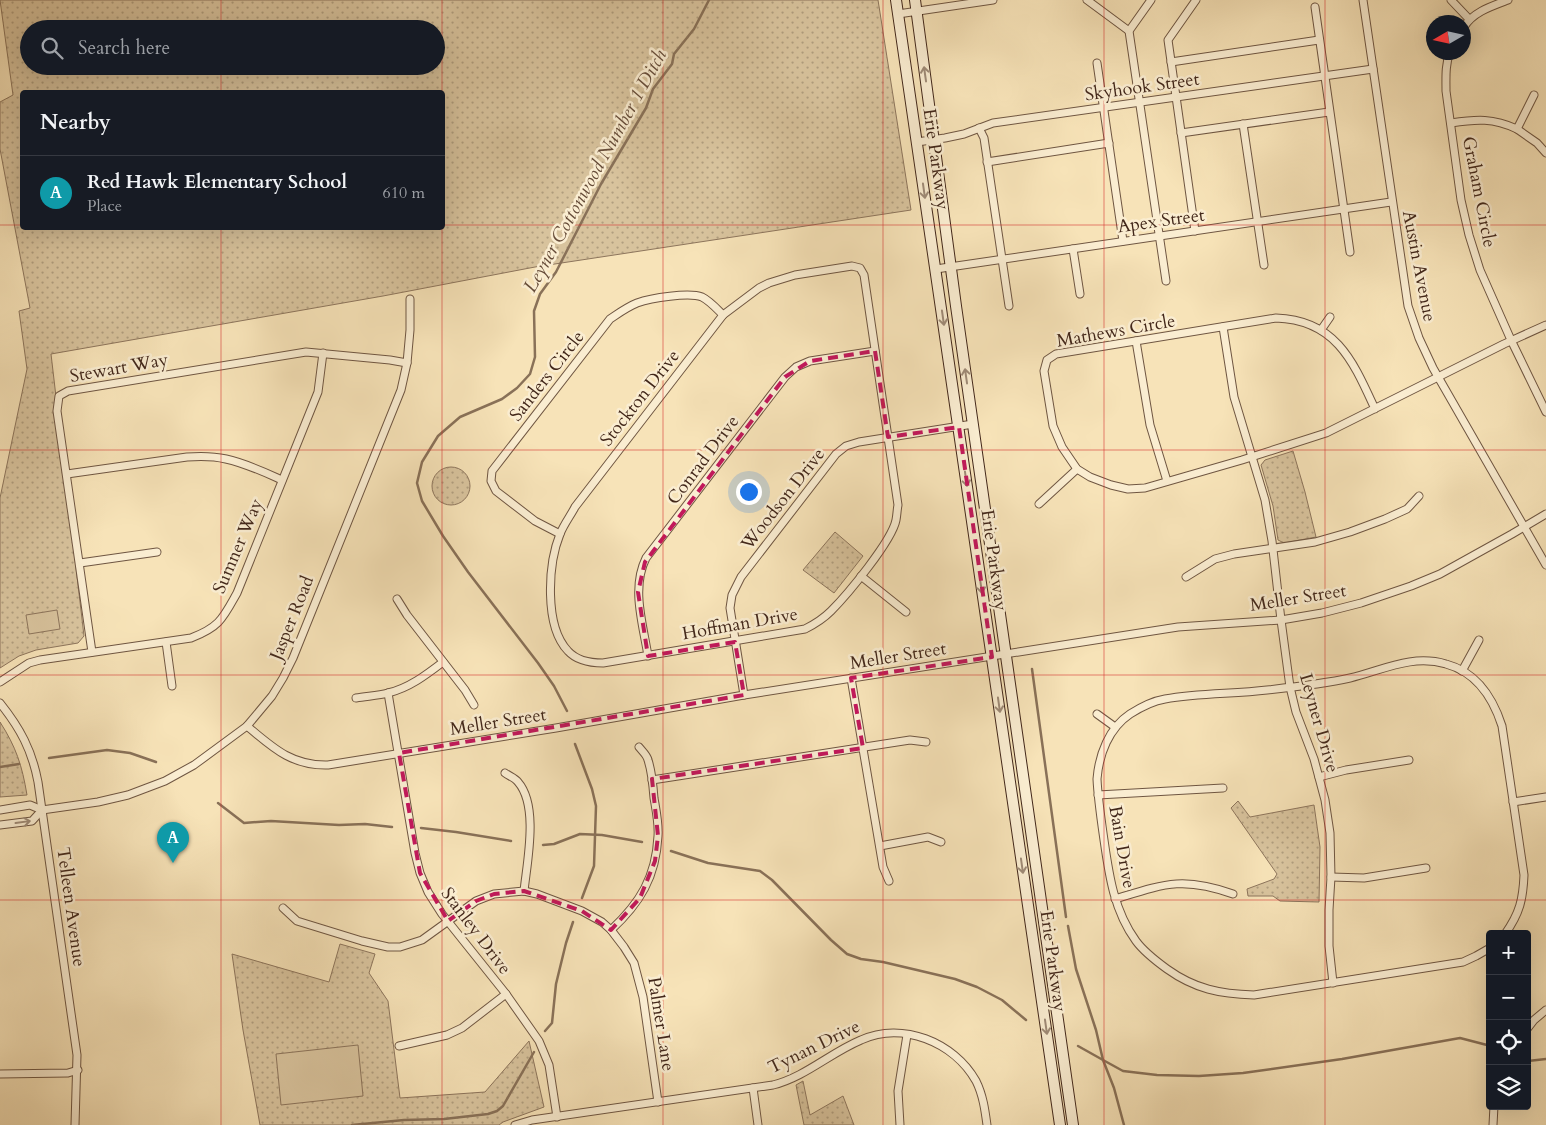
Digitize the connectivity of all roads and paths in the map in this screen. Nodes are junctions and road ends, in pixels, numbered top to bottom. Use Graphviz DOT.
graph roads {
  1 [pos="896,0"];
  2 [pos="915,0"];
  3 [pos="993,0"];
  4 [pos="1087,0"];
  5 [pos="1152,0"];
  6 [pos="1196,0"];
  7 [pos="1363,0"];
  8 [pos="1450,0"];
  9 [pos="1508,0"];
  10 [pos="1315,7"];
  11 [pos="917,11"];
  12 [pos="898,14"];
  13 [pos="1465,15"];
  14 [pos="1471,18"];
  15 [pos="1129,31"];
  16 [pos="1319,40"];
  17 [pos="1447,60"];
  18 [pos="1097,62"];
  19 [pos="1170,62"];
  20 [pos="1373,69"];
  21 [pos="1324,76"];
  22 [pos="1534,95"];
  23 [pos="1175,98"];
  24 [pos="1140,103"];
  25 [pos="1104,108"];
  26 [pos="1329,112"];
  27 [pos="1451,123"];
  28 [pos="1243,124"];
  29 [pos="980,128"];
  30 [pos="1517,129"];
  31 [pos="1181,133"];
  32 [pos="934,140"];
  33 [pos="917,142"];
  34 [pos="1109,143"];
  35 [pos="1546,153"];
  36 [pos="987,162"];
  37 [pos="1391,202"];
  38 [pos="1344,209"];
  39 [pos="1258,222"];
  40 [pos="1195,231"];
  41 [pos="1159,236"];
  42 [pos="1123,241"];
  43 [pos="1073,249"];
  44 [pos="1350,252"];
  45 [pos="1002,259"];
  46 [pos="1264,265"];
  47 [pos="950,267"];
  48 [pos="860,268"];
  49 [pos="936,270"];
  50 [pos="1166,281"];
  51 [pos="1080,294"];
  52 [pos="410,299"];
  53 [pos="1008,306"];
  54 [pos="723,315"];
  55 [pos="1330,317"];
  56 [pos="1546,325"];
  57 [pos="1223,327"];
  58 [pos="1320,330"];
  59 [pos="1511,340"];
  60 [pos="1136,342"];
  61 [pos="875,351"];
  62 [pos="323,354"];
  63 [pos="407,363"];
  64 [pos="1438,377"];
  65 [pos="1375,409"];
  66 [pos="1546,412"];
  67 [pos="972,424"];
  68 [pos="959,427"];
  69 [pos="888,437"];
  70 [pos="1252,457"];
  71 [pos="1077,469"];
  72 [pos="67,474"];
  73 [pos="282,480"];
  74 [pos="1167,481"];
  75 [pos="1419,496"];
  76 [pos="1039,504"];
  77 [pos="1546,514"];
  78 [pos="1524,527"];
  79 [pos="560,534"];
  80 [pos="1273,549"];
  81 [pos="158,552"];
  82 [pos="80,563"];
  83 [pos="1546,566"];
  84 [pos="861,576"];
  85 [pos="1186,577"];
  86 [pos="396,599"];
  87 [pos="906,612"];
  88 [pos="1281,620"];
  89 [pos="1479,640"];
  90 [pos="561,641"];
  91 [pos="166,642"];
  92 [pos="735,642"];
  93 [pos="92,652"];
  94 [pos="1006,655"];
  95 [pos="648,656"];
  96 [pos="992,657"];
  97 [pos="443,662"];
  98 [pos="1462,671"];
  99 [pos="851,678"];
  100 [pos="0,682"];
  101 [pos="172,686"];
  102 [pos="1290,687"];
  103 [pos="388,693"];
  104 [pos="744,695"];
  105 [pos="356,698"];
  106 [pos="0,703"];
  107 [pos="474,705"];
  108 [pos="1097,714"];
  109 [pos="247,726"];
  110 [pos="1115,727"];
  111 [pos="926,742"];
  112 [pos="640,747"];
  113 [pos="863,748"];
  114 [pos="399,753"];
  115 [pos="1409,760"];
  116 [pos="505,773"];
  117 [pos="1319,777"];
  118 [pos="652,780"];
  119 [pos="1223,788"];
  120 [pos="1098,795"];
  121 [pos="1546,797"];
  122 [pos="1513,802"];
  123 [pos="0,810"];
  124 [pos="42,810"];
  125 [pos="0,825"];
  126 [pos="941,842"];
  127 [pos="880,846"];
  128 [pos="1426,868"];
  129 [pos="1331,877"];
  130 [pos="889,881"];
  131 [pos="524,891"];
  132 [pos="1233,894"];
  133 [pos="1116,899"];
  134 [pos="283,908"];
  135 [pos="448,921"];
  136 [pos="611,930"];
  137 [pos="1508,930"];
  138 [pos="1486,950"];
  139 [pos="1333,983"];
  140 [pos="506,994"];
  141 [pos="1546,1010"];
  142 [pos="1531,1024"];
  143 [pos="908,1034"];
  144 [pos="399,1046"];
  145 [pos="78,1070"];
  146 [pos="0,1074"];
  147 [pos="753,1088"];
  148 [pos="658,1102"];
  149 [pos="1494,1110"];
  150 [pos="557,1117"];
  151 [pos="75,1125"];
  152 [pos="515,1125"];
  153 [pos="758,1125"];
  154 [pos="900,1125"];
  155 [pos="987,1125"];
  156 [pos="1060,1125"];
  157 [pos="1073,1125"];
  158 [pos="1493,1125"];
  1 -- 12 [label="main road, Erie Parkway"];
  2 -- 11 [label="main road, Erie Parkway"];
  3 -- 11 [label="street"];
  4 -- 15 [label="street"];
  5 -- 15 [label="street"];
  6 -- 19 [label="street"];
  7 -- 20 [label="street, Austin Avenue"];
  8 -- 13 [label="street"];
  9 -- 14 [label="street"];
  10 -- 16 [label="street"];
  11 -- 12 [label="street"];
  32 -- 11 [label="main road, Erie Parkway, one-way"];
  12 -- 33 [label="main road, Erie Parkway"];
  15 -- 24 [label="street"];
  16 -- 19 [label="street"];
  16 -- 21 [label="street"];
  17 -- 27 [label="street, Graham Circle"];
  18 -- 25 [label="street"];
  19 -- 23 [label="street"];
  20 -- 21 [label="street, Skyhook Street"];
  20 -- 37 [label="street, Austin Avenue"];
  21 -- 23 [label="street, Skyhook Street"];
  21 -- 26 [label="street"];
  22 -- 30 [label="street"];
  23 -- 24 [label="street, Skyhook Street"];
  23 -- 31 [label="street"];
  24 -- 25 [label="street, Skyhook Street"];
  24 -- 41 [label="street"];
  25 -- 29 [label="street, Skyhook Street"];
  25 -- 34 [label="street"];
  26 -- 28 [label="street"];
  26 -- 38 [label="street"];
  27 -- 30 [label="street"];
  27 -- 59 [label="street, Graham Circle"];
  28 -- 31 [label="street"];
  28 -- 39 [label="street"];
  29 -- 32 [label="street, Skyhook Street"];
  29 -- 36 [label="street"];
  30 -- 35 [label="street"];
  31 -- 40 [label="street"];
  32 -- 33 [label="street, Skyhook Street"];
  32 -- 47 [label="main road, Erie Parkway"];
  33 -- 49 [label="main road, Erie Parkway, one-way"];
  34 -- 36 [label="street"];
  34 -- 42 [label="street"];
  36 -- 45 [label="street"];
  37 -- 38 [label="street, Apex Street"];
  37 -- 64 [label="street, Austin Avenue"];
  38 -- 39 [label="street, Apex Street"];
  38 -- 44 [label="street"];
  39 -- 40 [label="street, Apex Street"];
  39 -- 46 [label="street"];
  40 -- 41 [label="street, Apex Street"];
  41 -- 42 [label="street, Apex Street"];
  41 -- 50 [label="street"];
  42 -- 43 [label="street, Apex Street"];
  43 -- 45 [label="street, Apex Street"];
  43 -- 51 [label="street"];
  45 -- 47 [label="street, Apex Street"];
  45 -- 53 [label="street"];
  47 -- 49 [label="street, Apex Street"];
  67 -- 47 [label="main road, Erie Parkway, one-way"];
  48 -- 54 [label="street, Stockton Drive"];
  48 -- 61 [label="street, Hoffman Drive"];
  49 -- 68 [label="main road, Erie Parkway, one-way"];
  52 -- 63 [label="street, Jasper Road"];
  54 -- 79 [label="street, Stockton Drive"];
  54 -- 79 [label="street, Sanders Circle"];
  55 -- 58 [label="street"];
  56 -- 59 [label="street, Mathews Circle"];
  57 -- 58 [label="street, Mathews Circle"];
  57 -- 60 [label="street, Mathews Circle"];
  57 -- 70 [label="street, Leyner Drive"];
  58 -- 65 [label="street, Mathews Circle"];
  59 -- 64 [label="street, Mathews Circle"];
  59 -- 66 [label="street, Graham Circle"];
  60 -- 71 [label="street, Mathews Circle"];
  60 -- 74 [label="street"];
  61 -- 69 [label="street, Hoffman Drive"];
  61 -- 95 [label="street, Conrad Drive"];
  62 -- 63 [label="street, Stewart Way"];
  62 -- 72 [label="street, Stewart Way"];
  62 -- 73 [label="street, Sumner Way"];
  63 -- 109 [label="street, Jasper Road"];
  64 -- 65 [label="street, Mathews Circle"];
  64 -- 78 [label="street, Austin Avenue"];
  65 -- 70 [label="street, Mathews Circle"];
  67 -- 68 [label="street, Woodson Drive"];
  67 -- 94 [label="main road, Erie Parkway"];
  68 -- 69 [label="street, Woodson Drive"];
  68 -- 96 [label="main road, Erie Parkway, one-way"];
  69 -- 84 [label="street, Hoffman Drive"];
  69 -- 92 [label="street, Woodson Drive"];
  70 -- 74 [label="street, Mathews Circle"];
  70 -- 80 [label="street, Leyner Drive"];
  71 -- 74 [label="street, Mathews Circle"];
  71 -- 76 [label="street"];
  72 -- 73 [label="street"];
  72 -- 82 [label="street, Stewart Way"];
  73 -- 91 [label="street, Sumner Way"];
  75 -- 80 [label="street"];
  77 -- 78 [label="street, Meller Street"];
  78 -- 83 [label="street, Austin Avenue"];
  78 -- 88 [label="street, Meller Street"];
  79 -- 90 [label="street, Stockton Drive"];
  80 -- 85 [label="street"];
  80 -- 88 [label="street, Leyner Drive"];
  81 -- 82 [label="street"];
  82 -- 93 [label="street, Stewart Way"];
  84 -- 87 [label="street"];
  84 -- 92 [label="street, Hoffman Drive"];
  86 -- 97 [label="street"];
  88 -- 94 [label="street, Meller Street"];
  88 -- 102 [label="street, Leyner Drive"];
  89 -- 98 [label="street"];
  90 -- 95 [label="street, Hoffman Drive"];
  91 -- 93 [label="street, Sumner Way"];
  91 -- 101 [label="street"];
  92 -- 95 [label="street, Hoffman Drive"];
  92 -- 104 [label="street, Woodson Drive"];
  93 -- 100 [label="street, Sumner Way"];
  94 -- 96 [label="street, Meller Street"];
  94 -- 157 [label="main road, Erie Parkway"];
  96 -- 99 [label="street, Meller Street"];
  96 -- 156 [label="main road, Erie Parkway, one-way"];
  97 -- 103 [label="street"];
  97 -- 107 [label="street"];
  98 -- 102 [label="street, Bain Drive"];
  98 -- 122 [label="street, Bain Drive"];
  99 -- 104 [label="street, Meller Street"];
  99 -- 113 [label="street"];
  102 -- 110 [label="street, Bain Drive"];
  102 -- 117 [label="street, Leyner Drive"];
  103 -- 105 [label="street"];
  103 -- 114 [label="street, Stanley Drive"];
  104 -- 114 [label="street, Meller Street"];
  106 -- 124 [label="street, Telleen Avenue"];
  108 -- 110 [label="street"];
  109 -- 114 [label="street, Meller Street"];
  109 -- 124 [label="street, Jasper Road"];
  110 -- 120 [label="street, Bain Drive"];
  111 -- 113 [label="street"];
  112 -- 118 [label="street"];
  113 -- 118 [label="street"];
  113 -- 127 [label="street"];
  114 -- 135 [label="street, Stanley Drive"];
  115 -- 117 [label="street"];
  116 -- 131 [label="street"];
  117 -- 129 [label="street, Leyner Drive"];
  118 -- 136 [label="street"];
  119 -- 120 [label="street"];
  120 -- 133 [label="street, Bain Drive"];
  121 -- 122 [label="street"];
  122 -- 137 [label="street, Bain Drive"];
  123 -- 124 [label="street"];
  125 -- 124 [label="street, one-way"];
  124 -- 145 [label="street, Telleen Avenue"];
  126 -- 127 [label="street"];
  127 -- 130 [label="street"];
  128 -- 129 [label="street"];
  129 -- 139 [label="street, Leyner Drive"];
  131 -- 135 [label="street, Palmer Lane"];
  131 -- 136 [label="street, Palmer Lane"];
  132 -- 133 [label="street"];
  133 -- 139 [label="street, Bain Drive"];
  134 -- 135 [label="street, Palmer Lane"];
  135 -- 140 [label="street, Stanley Drive"];
  136 -- 148 [label="street, Palmer Lane"];
  138 -- 139 [label="street, Bain Drive"];
  140 -- 144 [label="street"];
  140 -- 150 [label="street, Stanley Drive"];
  141 -- 142 [label="street"];
  143 -- 147 [label="street, Tynan Drive"];
  143 -- 154 [label="street"];
  143 -- 155 [label="street, Tynan Drive"];
  145 -- 146 [label="street"];
  145 -- 151 [label="street, Telleen Avenue"];
  147 -- 148 [label="street, Tynan Drive"];
  147 -- 153 [label="street"];
  148 -- 150 [label="street, Tynan Drive"];
  149 -- 158 [label="street"];
  150 -- 152 [label="street, Tynan Drive"];
}
